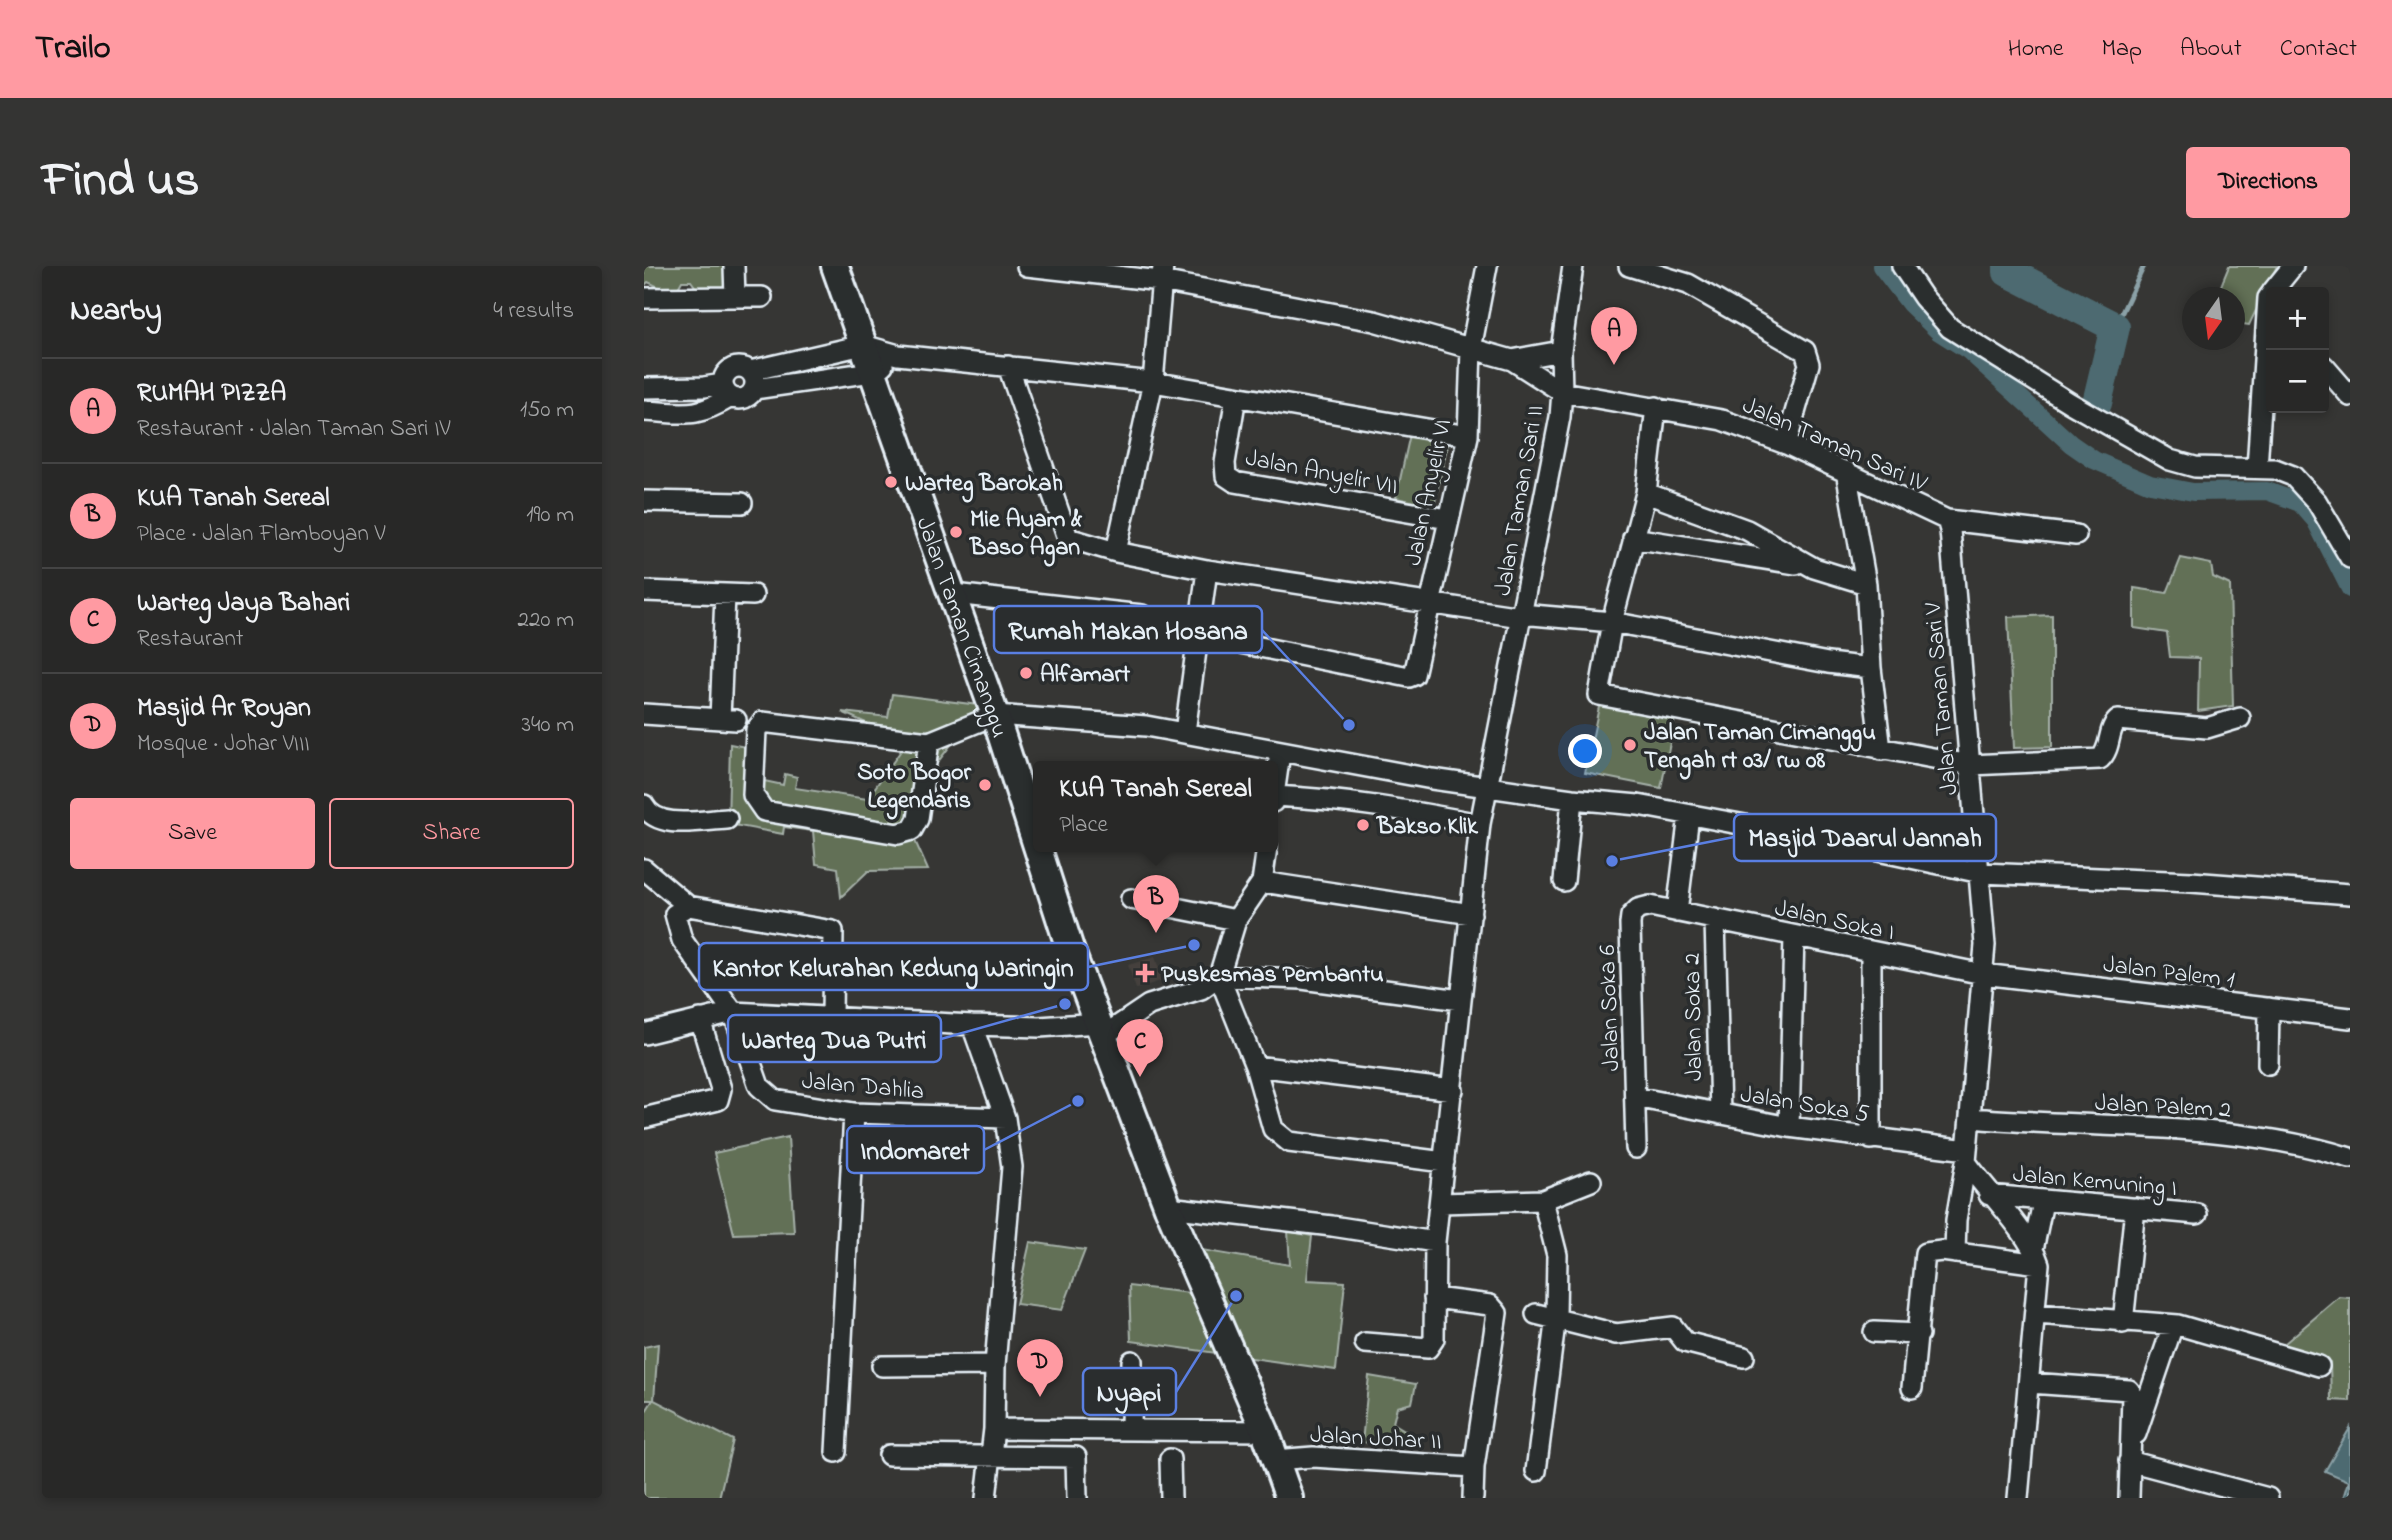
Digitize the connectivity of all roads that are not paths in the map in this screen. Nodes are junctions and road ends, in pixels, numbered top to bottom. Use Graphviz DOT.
graph roads {
  1 [pos="734,266"];
  2 [pos="835,266"];
  3 [pos="1027,266"];
  4 [pos="1487,266"];
  5 [pos="1573,266"];
  6 [pos="1629,266"];
  7 [pos="1902,266"];
  8 [pos="2293,266"];
  9 [pos="1162,273"];
  10 [pos="2277,287"];
  11 [pos="735,297"];
  12 [pos="762,297"];
  13 [pos="644,298"];
  14 [pos="2266,329"];
  15 [pos="863,345"];
  16 [pos="1471,349"];
  17 [pos="1560,351"];
  18 [pos="898,355"];
  19 [pos="1512,360"];
  20 [pos="1008,366"];
  21 [pos="872,372"];
  22 [pos="2329,372"];
  23 [pos="752,380"];
  24 [pos="1153,382"];
  25 [pos="644,388"];
  26 [pos="727,390"];
  27 [pos="1570,394"];
  28 [pos="1236,396"];
  29 [pos="2350,397"];
  30 [pos="1656,407"];
  31 [pos="644,411"];
  32 [pos="1468,436"];
  33 [pos="1786,444"];
  34 [pos="2257,468"];
  35 [pos="1846,471"];
  36 [pos="1646,493"];
  37 [pos="644,501"];
  38 [pos="742,503"];
  39 [pos="1448,519"];
  40 [pos="1947,520"];
  41 [pos="2076,535"];
  42 [pos="1633,538"];
  43 [pos="1116,552"];
  44 [pos="2350,558"];
  45 [pos="1814,568"];
  46 [pos="1208,570"];
  47 [pos="1866,584"];
  48 [pos="644,591"];
  49 [pos="726,594"];
  50 [pos="954,594"];
  51 [pos="753,596"];
  52 [pos="1429,603"];
  53 [pos="1142,615"];
  54 [pos="1521,617"];
  55 [pos="1612,622"];
  56 [pos="1200,635"];
  57 [pos="1871,668"];
  58 [pos="644,714"];
  59 [pos="995,715"];
  60 [pos="2240,718"];
  61 [pos="1185,732"];
  62 [pos="929,742"];
  63 [pos="1881,750"];
  64 [pos="1280,753"];
  65 [pos="1970,765"];
  66 [pos="1278,768"];
  67 [pos="1489,785"];
  68 [pos="1278,799"];
  69 [pos="1572,799"];
  70 [pos="644,805"];
  71 [pos="1689,815"];
  72 [pos="727,819"];
  73 [pos="1480,824"];
  74 [pos="1033,834"];
  75 [pos="1039,852"];
  76 [pos="1266,852"];
  77 [pos="644,869"];
  78 [pos="1981,873"];
  79 [pos="1564,881"];
  80 [pos="1262,882"];
  81 [pos="2350,894"];
  82 [pos="1131,899"];
  83 [pos="688,906"];
  84 [pos="1677,912"];
  85 [pos="1471,914"];
  86 [pos="1715,919"];
  87 [pos="1236,920"];
  88 [pos="1794,936"];
  89 [pos="1871,952"];
  90 [pos="1983,974"];
  91 [pos="1219,976"];
  92 [pos="1460,1000"];
  93 [pos="2269,1008"];
  94 [pos="733,1012"];
  95 [pos="832,1018"];
  96 [pos="2350,1018"];
  97 [pos="700,1019"];
  98 [pos="972,1025"];
  99 [pos="1101,1029"];
  100 [pos="644,1034"];
  101 [pos="2268,1064"];
  102 [pos="1255,1066"];
  103 [pos="1453,1090"];
  104 [pos="1635,1097"];
  105 [pos="855,1113"];
  106 [pos="1720,1114"];
  107 [pos="644,1118"];
  108 [pos="1005,1118"];
  109 [pos="1971,1118"];
  110 [pos="1789,1127"];
  111 [pos="1871,1139"];
  112 [pos="1636,1148"];
  113 [pos="1966,1156"];
  114 [pos="2350,1158"];
  115 [pos="1444,1162"];
  116 [pos="1591,1181"];
  117 [pos="1989,1195"];
  118 [pos="1543,1200"];
  119 [pos="2043,1202"];
  120 [pos="1441,1203"];
  121 [pos="1168,1207"];
  122 [pos="2135,1208"];
  123 [pos="2197,1214"];
  124 [pos="1435,1242"];
  125 [pos="1955,1253"];
  126 [pos="2036,1255"];
  127 [pos="1434,1298"];
  128 [pos="1536,1314"];
  129 [pos="2037,1314"];
  130 [pos="1556,1316"];
  131 [pos="2123,1323"];
  132 [pos="2173,1325"];
  133 [pos="1874,1332"];
  134 [pos="1919,1334"];
  135 [pos="1365,1343"];
  136 [pos="1744,1357"];
  137 [pos="1132,1361"];
  138 [pos="995,1365"];
  139 [pos="882,1366"];
  140 [pos="2319,1366"];
  141 [pos="2030,1383"];
  142 [pos="1913,1388"];
  143 [pos="994,1429"];
  144 [pos="1132,1429"];
  145 [pos="1265,1431"];
  146 [pos="836,1452"];
  147 [pos="889,1455"];
  148 [pos="2130,1455"];
  149 [pos="989,1457"];
  150 [pos="1170,1459"];
  151 [pos="1275,1460"];
  152 [pos="1474,1466"];
  153 [pos="1536,1471"];
  154 [pos="986,1498"];
  155 [pos="1077,1498"];
  156 [pos="1171,1498"];
  157 [pos="1289,1498"];
  158 [pos="1473,1498"];
  159 [pos="2018,1498"];
  160 [pos="2129,1498"];
  161 [pos="2268,1498"];
  1 -- 11 [label="street"];
  2 -- 15 [label="street, Jalan Taman Cimanggu"];
  3 -- 9 [label="street"];
  4 -- 16 [label="street, Jalan Anyelir VI"];
  5 -- 17 [label="street, Jalan Taman Sari II"];
  6 -- 33 [label="street"];
  7 -- 34 [label="street"];
  8 -- 10 [label="street"];
  9 -- 16 [label="street"];
  9 -- 24 [label="street"];
  11 -- 12 [label="street"];
  11 -- 13 [label="street"];
  14 -- 34 [label="street"];
  15 -- 18 [label="street"];
  15 -- 21 [label="street, Jalan Taman Cimanggu"];
  15 -- 23 [label="street"];
  16 -- 19 [label="street"];
  16 -- 32 [label="street, Jalan Anyelir VI"];
  17 -- 19 [label="street"];
  17 -- 27 [label="street, Jalan Taman Sari II"];
  18 -- 20 [label="street"];
  18 -- 21 [label="street"];
  19 -- 27 [label="street"];
  20 -- 24 [label="street"];
  20 -- 43 [label="street"];
  21 -- 23 [label="street"];
  21 -- 50 [label="street, Jalan Taman Cimanggu"];
  22 -- 29 [label="street"];
  23 -- 26 [label="street"];
  23 -- 26 [label="street"];
  24 -- 28 [label="street"];
  24 -- 43 [label="street"];
  25 -- 26 [label="street"];
  26 -- 31 [label="street"];
  27 -- 30 [label="street, Jalan Taman Sari IV"];
  27 -- 54 [label="street, Jalan Taman Sari II"];
  28 -- 32 [label="street"];
  28 -- 39 [label="street, Jalan Anyelir VII"];
  30 -- 33 [label="street, Jalan Taman Sari IV"];
  30 -- 36 [label="street"];
  32 -- 39 [label="street, Jalan Anyelir VI"];
  33 -- 35 [label="street, Jalan Taman Sari IV"];
  34 -- 44 [label="street"];
  35 -- 40 [label="street, Jalan Taman Sari IV"];
  35 -- 47 [label="street"];
  36 -- 42 [label="street"];
  36 -- 45 [label="street"];
  37 -- 38 [label="street"];
  39 -- 52 [label="street, Jalan Anyelir VI"];
  40 -- 41 [label="street, Jalan Taman Sari IV"];
  40 -- 65 [label="street, Jalan Taman Sari V"];
  42 -- 45 [label="street"];
  42 -- 55 [label="street"];
  43 -- 46 [label="street"];
  45 -- 47 [label="street"];
  46 -- 52 [label="street"];
  46 -- 56 [label="street"];
  47 -- 57 [label="street"];
  48 -- 49 [label="street"];
  49 -- 51 [label="street"];
  49 -- 58 [label="street"];
  50 -- 53 [label="street"];
  50 -- 59 [label="street, Jalan Taman Cimanggu"];
  52 -- 54 [label="street"];
  52 -- 56 [label="street, Jalan Anyelir VI"];
  54 -- 55 [label="street"];
  54 -- 67 [label="street, Jalan Taman Sari II"];
  55 -- 57 [label="street"];
  55 -- 63 [label="street"];
  56 -- 61 [label="street"];
  57 -- 63 [label="street"];
  59 -- 61 [label="street"];
  59 -- 62 [label="street"];
  59 -- 74 [label="street, Jalan Taman Cimanggu"];
  60 -- 65 [label="street"];
  61 -- 64 [label="street"];
  62 -- 62 [label="street"];
  63 -- 65 [label="street"];
  64 -- 66 [label="street"];
  64 -- 67 [label="street"];
  65 -- 78 [label="street, Jalan Taman Sari V"];
  67 -- 69 [label="street"];
  67 -- 73 [label="street, Jalan Taman Sari II"];
  68 -- 73 [label="street"];
  69 -- 71 [label="street"];
  69 -- 79 [label="street"];
  70 -- 72 [label="street"];
  71 -- 78 [label="street"];
  71 -- 84 [label="street"];
  73 -- 85 [label="street, Jalan Taman Sari II"];
  75 -- 99 [label="street, Jalan Taman Cimanggu"];
  76 -- 80 [label="street"];
  77 -- 83 [label="street"];
  78 -- 81 [label="street"];
  78 -- 90 [label="street, Jalan Taman Sari V"];
  80 -- 85 [label="street"];
  80 -- 87 [label="street"];
  82 -- 87 [label="street"];
  83 -- 94 [label="street, Jalan Dahlia"];
  83 -- 95 [label="street"];
  84 -- 86 [label="street, Jalan Soka I"];
  84 -- 104 [label="street, Jalan Soka 6"];
  85 -- 92 [label="street, Jalan Taman Sari II"];
  86 -- 88 [label="street, Jalan Soka I"];
  86 -- 106 [label="street, Jalan Soka 2"];
  87 -- 91 [label="street"];
  88 -- 89 [label="street, Jalan Soka I"];
  88 -- 110 [label="street"];
  89 -- 90 [label="street, Jalan Soka I"];
  89 -- 111 [label="street"];
  90 -- 93 [label="street, Jalan Palem 1"];
  90 -- 109 [label="street, Jalan Taman Sari V"];
  91 -- 92 [label="street"];
  91 -- 99 [label="street"];
  91 -- 102 [label="street"];
  92 -- 103 [label="street, Jalan Taman Sari II"];
  93 -- 96 [label="street, Jalan Palem 1"];
  93 -- 101 [label="street"];
  94 -- 95 [label="street"];
  94 -- 97 [label="street"];
  94 -- 105 [label="street, Jalan Dahlia"];
  95 -- 98 [label="street"];
  97 -- 100 [label="street"];
  97 -- 107 [label="street"];
  98 -- 99 [label="street"];
  98 -- 108 [label="street"];
  99 -- 121 [label="street, Jalan Taman Cimanggu"];
  102 -- 103 [label="street"];
  102 -- 115 [label="street"];
  103 -- 115 [label="street, Jalan Taman Sari II"];
  104 -- 106 [label="street, Jalan Soka 5"];
  104 -- 112 [label="street, Jalan Soka 6"];
  105 -- 108 [label="street, Jalan Dahlia"];
  105 -- 146 [label="street"];
  106 -- 110 [label="street, Jalan Soka 5"];
  108 -- 138 [label="street"];
  109 -- 113 [label="street, Jalan Taman Sari V"];
  109 -- 114 [label="street, Jalan Palem 2"];
  110 -- 111 [label="street, Jalan Soka 5"];
  111 -- 113 [label="street, Jalan Soka 5"];
  113 -- 117 [label="street"];
  113 -- 125 [label="street, Jalan Taman Sari V"];
  115 -- 120 [label="street, Jalan Taman Sari II"];
  116 -- 118 [label="street"];
  117 -- 119 [label="street, Jalan Kemuning I"];
  117 -- 126 [label="street"];
  118 -- 120 [label="street"];
  118 -- 130 [label="street"];
  119 -- 122 [label="street, Jalan Kemuning I"];
  119 -- 126 [label="street"];
  120 -- 124 [label="street, Jalan Taman Sari II"];
  121 -- 124 [label="street"];
  121 -- 145 [label="street, Jalan Taman Cimanggu"];
  122 -- 123 [label="street, Jalan Kemuning I"];
  122 -- 131 [label="street"];
  124 -- 127 [label="street, Jalan Taman Sari II"];
  125 -- 126 [label="street"];
  125 -- 134 [label="street"];
  126 -- 129 [label="street"];
  127 -- 135 [label="street, Jalan Taman Sari II"];
  127 -- 152 [label="street"];
  128 -- 130 [label="street"];
  129 -- 131 [label="street"];
  129 -- 141 [label="street"];
  130 -- 136 [label="street"];
  130 -- 153 [label="street"];
  131 -- 132 [label="street"];
  132 -- 140 [label="street"];
  132 -- 148 [label="street"];
  133 -- 134 [label="street"];
  134 -- 142 [label="street"];
  137 -- 144 [label="street"];
  138 -- 139 [label="street"];
  138 -- 143 [label="street"];
  141 -- 148 [label="street"];
  141 -- 159 [label="street"];
  143 -- 144 [label="street"];
  143 -- 149 [label="street"];
  144 -- 145 [label="street"];
  145 -- 151 [label="street, Jalan Taman Cimanggu"];
  147 -- 149 [label="street"];
  148 -- 160 [label="street"];
  148 -- 161 [label="street"];
  149 -- 154 [label="street"];
  149 -- 155 [label="street"];
  150 -- 156 [label="street"];
  151 -- 152 [label="street, Jalan Johar II"];
  151 -- 157 [label="street, Jalan Taman Cimanggu"];
  152 -- 158 [label="street"];
}
